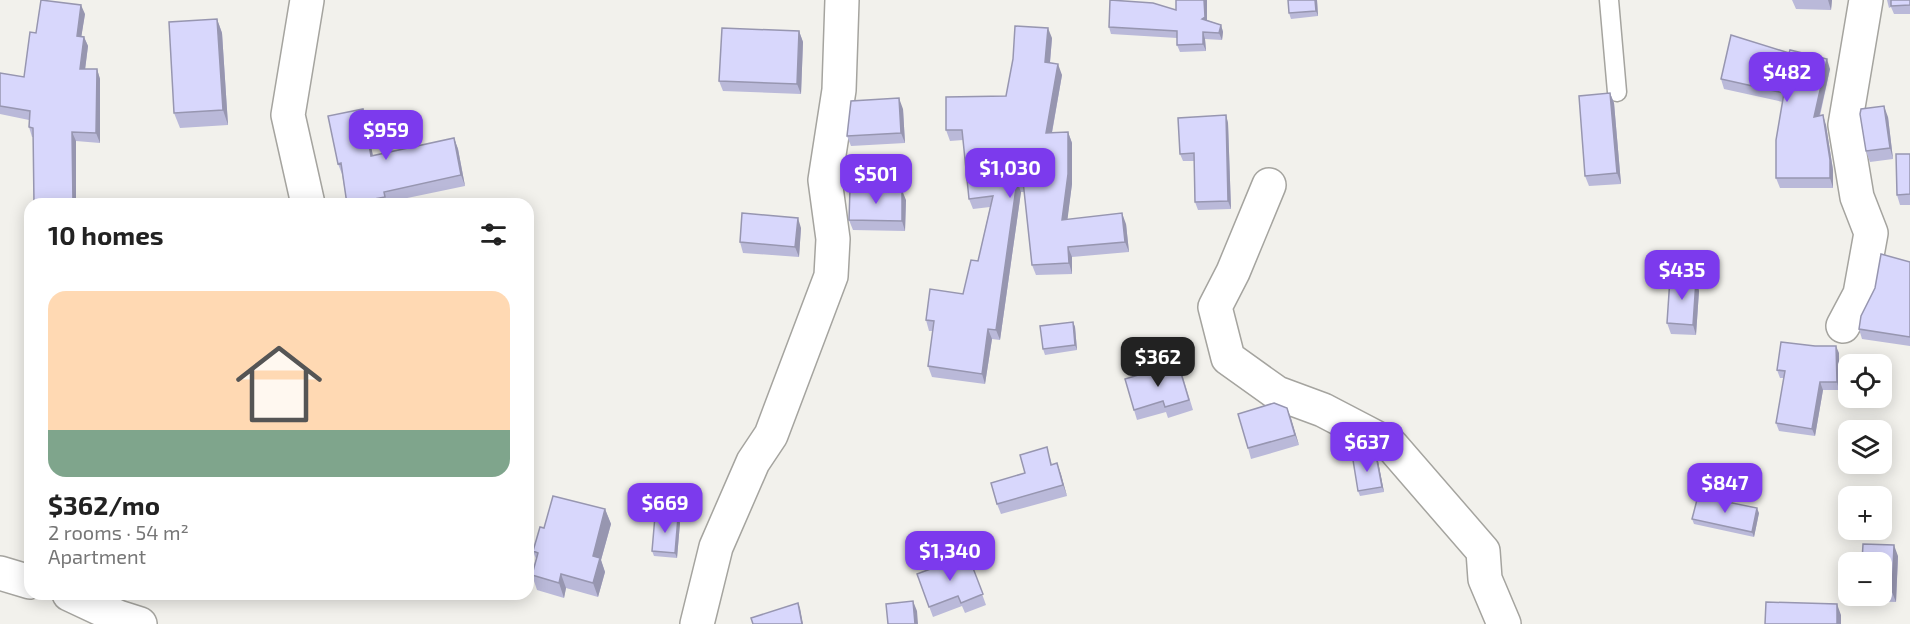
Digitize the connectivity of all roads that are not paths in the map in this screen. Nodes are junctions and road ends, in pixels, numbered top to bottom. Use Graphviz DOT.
graph roads {
  1 [pos="307,0"];
  2 [pos="842,0"];
  3 [pos="1609,0"];
  4 [pos="1866,0"];
  5 [pos="1617,92"];
  6 [pos="1269,185"];
  7 [pos="307,198"];
  8 [pos="1843,326"];
  9 [pos="0,573"];
  10 [pos="24,580"];
  11 [pos="83,600"];
  12 [pos="140,624"];
  13 [pos="697,624"];
  14 [pos="1504,624"];
  1 -- 7 [label="street"];
  2 -- 13 [label="street"];
  3 -- 5 [label="lane"];
  4 -- 8 [label="street"];
  6 -- 14 [label="street"];
  9 -- 10 [label="street"];
  11 -- 12 [label="street"];
}
